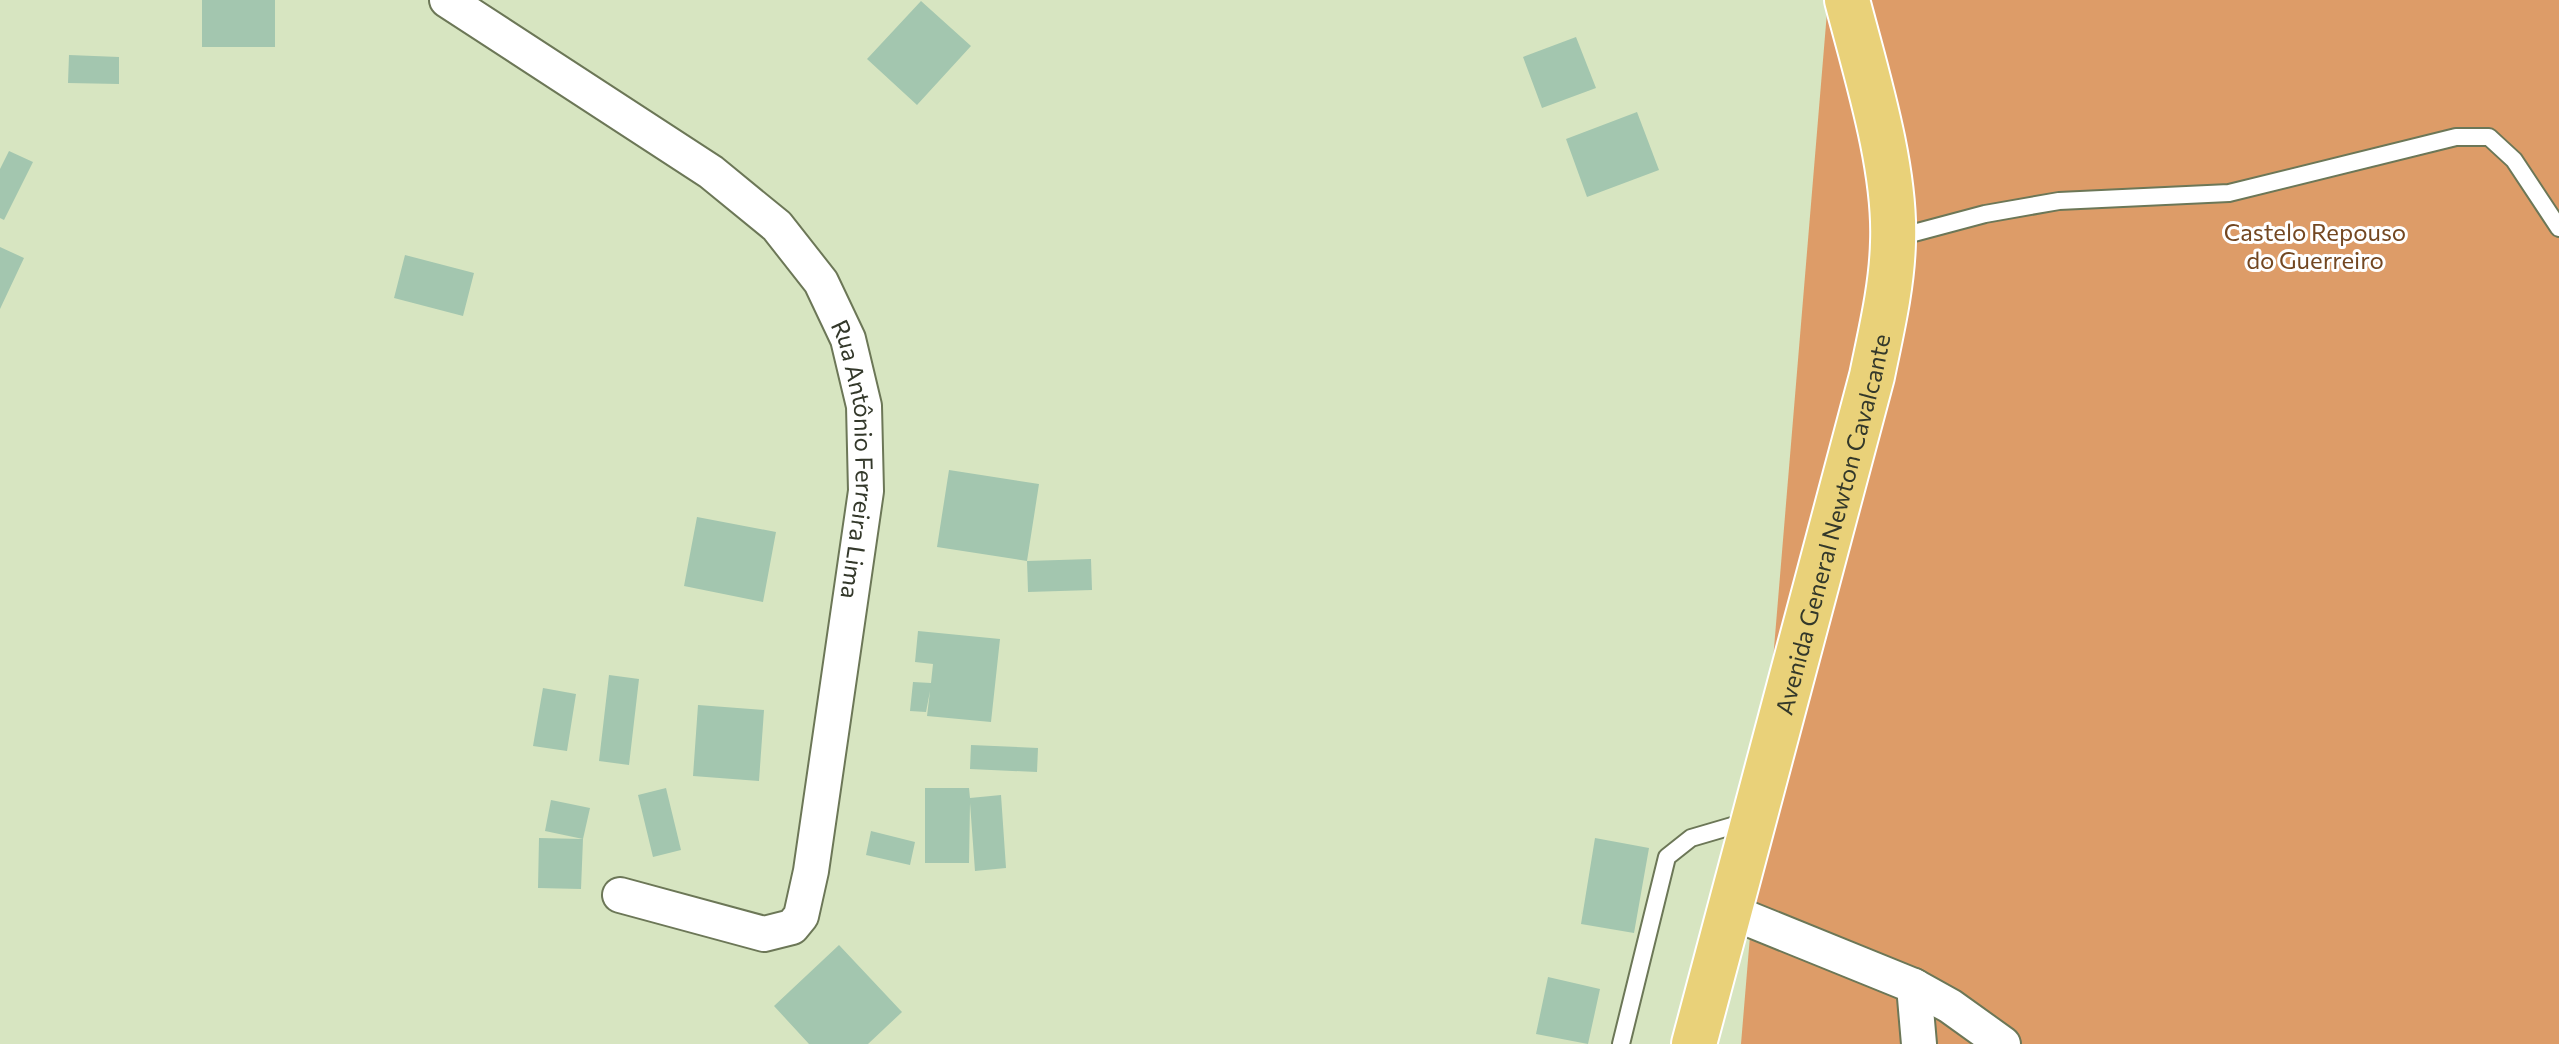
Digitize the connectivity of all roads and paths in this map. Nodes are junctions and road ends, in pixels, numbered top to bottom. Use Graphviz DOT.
graph roads {
  1 [pos="447,0"];
  2 [pos="1847,0"];
  3 [pos="2559,228"];
  4 [pos="1893,239"];
  5 [pos="1754,819"];
  6 [pos="620,895"];
  7 [pos="1729,911"];
  8 [pos="1914,986"];
  9 [pos="1621,1044"];
  10 [pos="1694,1044"];
  11 [pos="1919,1044"];
  12 [pos="2003,1044"];
  1 -- 6 [label="street, Rua Antônio Ferreira Lima"];
  2 -- 4 [label="main road, Avenida General Newton Cavalcante"];
  3 -- 4 [label="lane"];
  4 -- 5 [label="main road, Avenida General Newton Cavalcante"];
  5 -- 7 [label="main road, Avenida General Newton Cavalcante"];
  5 -- 9 [label="lane"];
  7 -- 8 [label="street"];
  7 -- 10 [label="main road, Avenida General Newton Cavalcante"];
  8 -- 11 [label="street"];
  8 -- 12 [label="street"];
}
